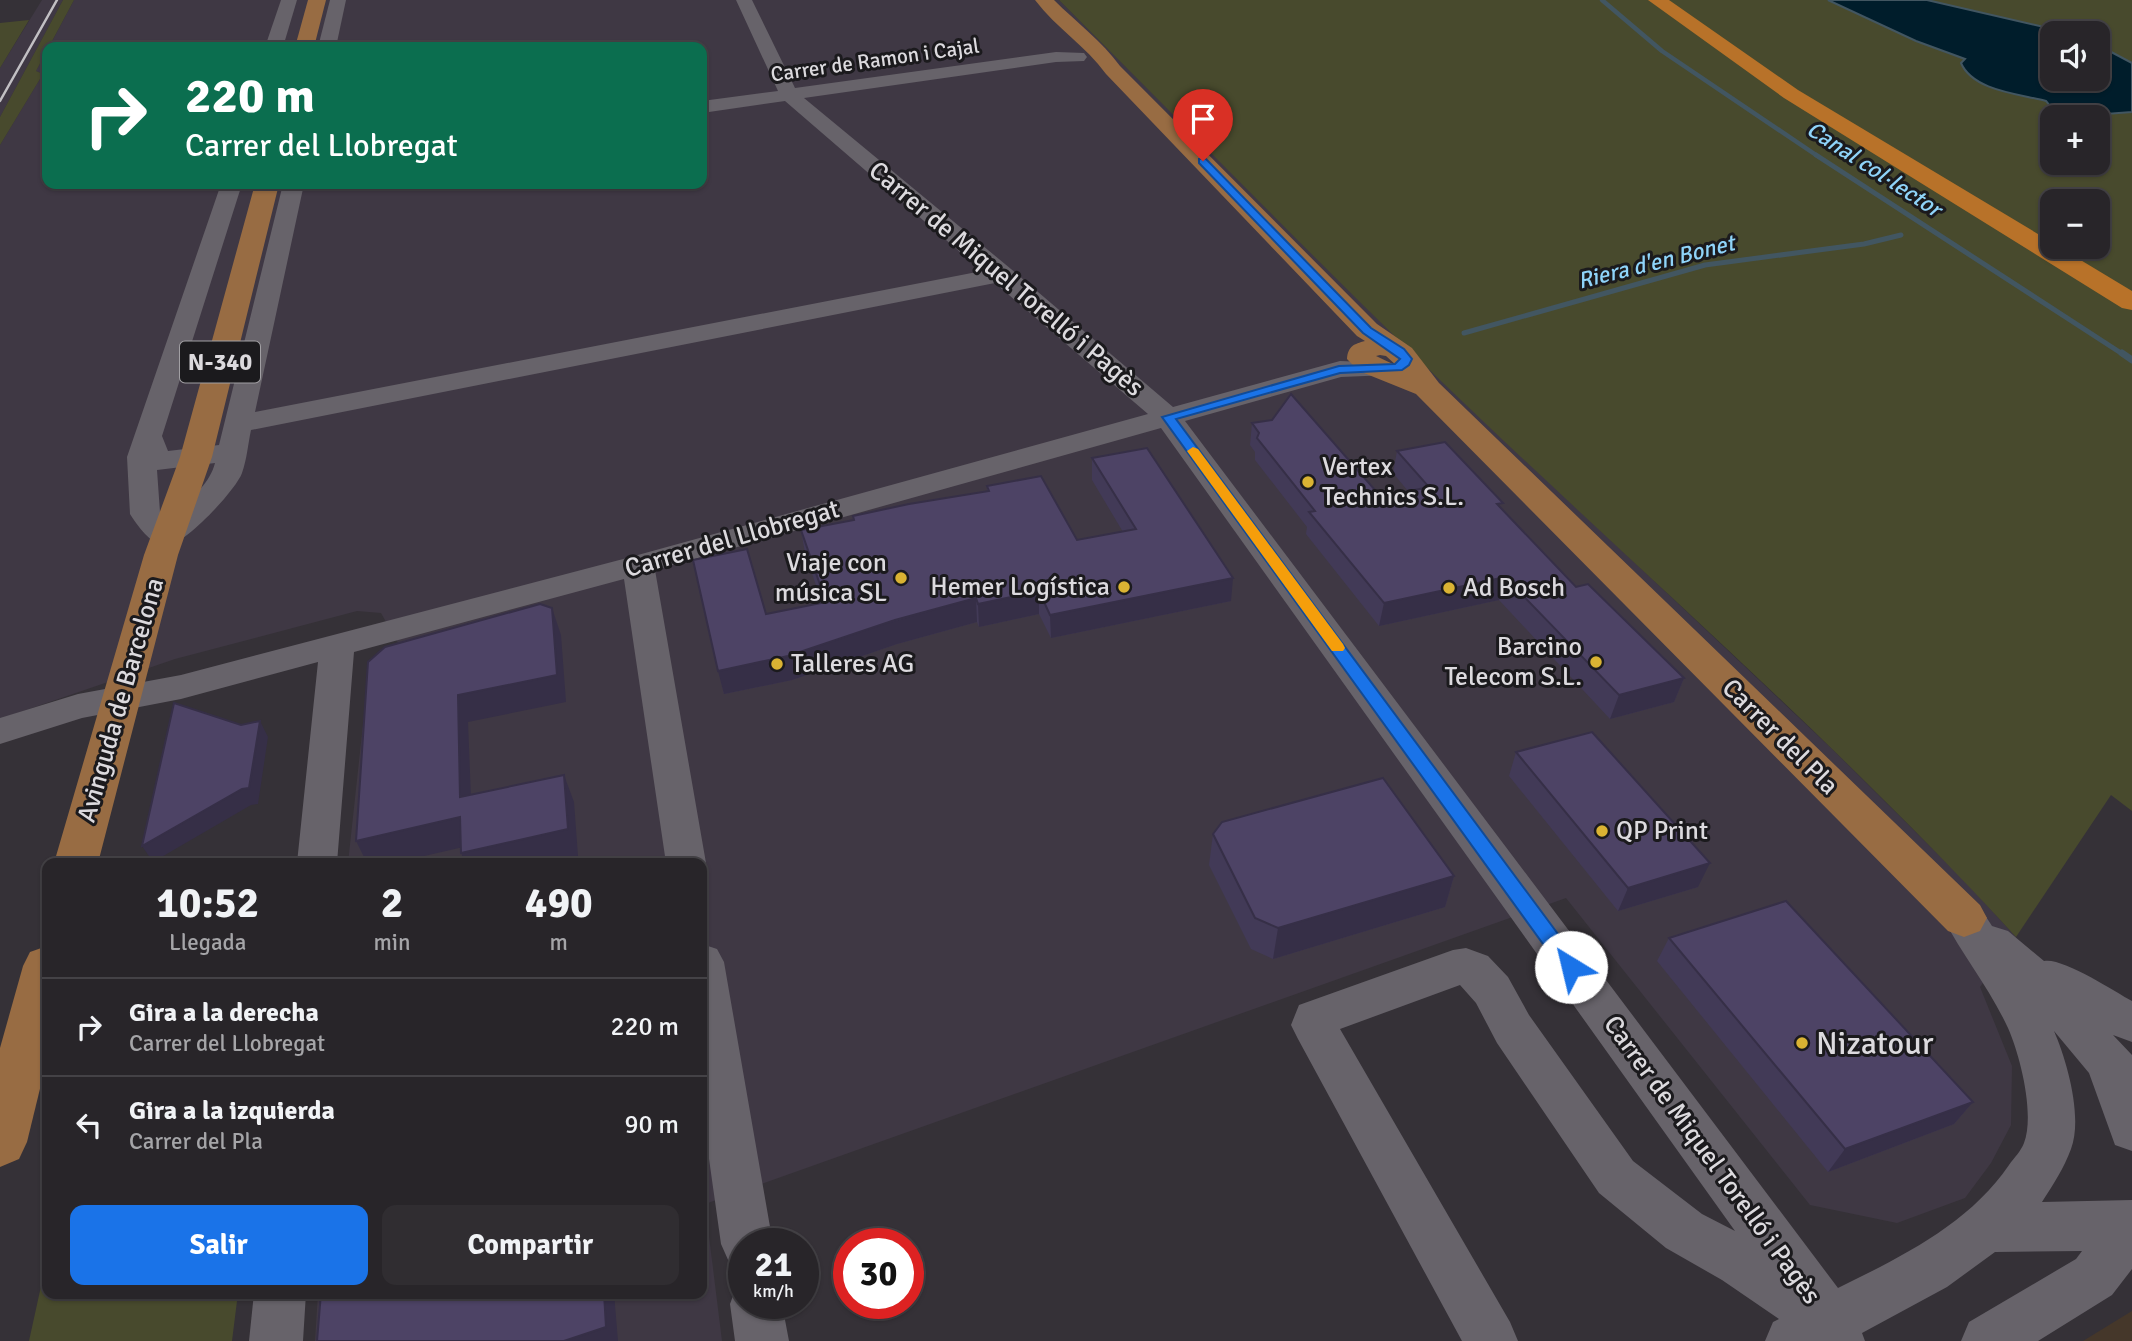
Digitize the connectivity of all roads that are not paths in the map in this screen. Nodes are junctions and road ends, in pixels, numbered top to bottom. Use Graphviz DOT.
graph roads {
  1 [pos="289,0"];
  2 [pos="317,0"];
  3 [pos="338,0"];
  4 [pos="744,0"];
  5 [pos="1044,0"];
  6 [pos="1657,0"];
  7 [pos="1691,0"];
  8 [pos="276,42"];
  9 [pos="305,42"];
  10 [pos="328,42"];
  11 [pos="1084,54"];
  12 [pos="789,95"];
  13 [pos="707,106"];
  14 [pos="1876,122"];
  15 [pos="229,189"];
  16 [pos="266,189"];
  17 [pos="292,189"];
  18 [pos="1003,274"];
  19 [pos="2132,302"];
  20 [pos="1380,359"];
  21 [pos="1168,417"];
  22 [pos="238,424"];
  23 [pos="149,438"];
  24 [pos="232,452"];
  25 [pos="196,457"];
  26 [pos="167,537"];
  27 [pos="638,565"];
  28 [pos="337,645"];
  29 [pos="121,698"];
  30 [pos="0,731"];
  31 [pos="77,858"];
  32 [pos="317,858"];
  33 [pos="685,858"];
  34 [pos="1964,918"];
  35 [pos="2000,950"];
  36 [pos="42,985"];
  37 [pos="707,993"];
  38 [pos="2132,1023"];
  39 [pos="2120,1073"];
  40 [pos="2132,1129"];
  41 [pos="0,1142"];
  42 [pos="2132,1226"];
  43 [pos="744,1228"];
  44 [pos="1985,1228"];
  45 [pos="280,1299"];
  46 [pos="759,1319"];
  47 [pos="1820,1334"];
  48 [pos="276,1341"];
  49 [pos="762,1341"];
  50 [pos="1492,1341"];
  51 [pos="1988,1341"];
  1 -- 8 [label="street"];
  2 -- 9 [label="main road"];
  3 -- 10 [label="street"];
  4 -- 12 [label="street, Carrer de Miquel Torelló i Pagès"];
  5 -- 11 [label="main road, Carrer del Pla"];
  6 -- 19 [label="highway"];
  7 -- 14 [label="highway"];
  11 -- 12 [label="street, Carrer de Ramon i Cajal"];
  11 -- 20 [label="main road, Carrer del Pla"];
  12 -- 13 [label="street, Carrer de Ramon i Cajal"];
  12 -- 18 [label="street, Carrer de Miquel Torelló i Pagès"];
  15 -- 23 [label="street"];
  16 -- 25 [label="main road, Avinguda de Barcelona / N-340"];
  17 -- 22 [label="street, Avinguda de Barcelona"];
  18 -- 21 [label="street, Carrer de Miquel Torelló i Pagès"];
  18 -- 22 [label="street"];
  20 -- 21 [label="street, Carrer del Llobregat"];
  20 -- 34 [label="main road, Carrer del Pla"];
  21 -- 27 [label="street, Carrer del Llobregat"];
  21 -- 47 [label="street, Carrer de Miquel Torelló i Pagès"];
  22 -- 24 [label="street, Avinguda de Barcelona"];
  23 -- 25 [label="street"];
  23 -- 26 [label="street"];
  24 -- 25 [label="street"];
  24 -- 26 [label="street, Avinguda de Barcelona"];
  25 -- 26 [label="main road, Avinguda de Barcelona / N-340"];
  26 -- 29 [label="main road, Avinguda de Barcelona / N-340"];
  27 -- 28 [label="street, Carrer del Llobregat"];
  27 -- 33 [label="street"];
  28 -- 29 [label="street, Carrer del Llobregat"];
  28 -- 32 [label="street"];
  29 -- 30 [label="street, Carrer del Llobregat"];
  29 -- 31 [label="main road, Avinguda de Barcelona / N-340"];
  34 -- 35 [label="street, Carrer del Pla"];
  34 -- 44 [label="street"];
  35 -- 38 [label="street"];
  35 -- 39 [label="street, Carrer del Pla"];
  36 -- 41 [label="main road"];
  37 -- 43 [label="street"];
  39 -- 40 [label="street"];
  42 -- 44 [label="street"];
  42 -- 51 [label="street"];
  44 -- 47 [label="street"];
  45 -- 48 [label="street"];
  46 -- 49 [label="street"];
  47 -- 50 [label="street"];
}
